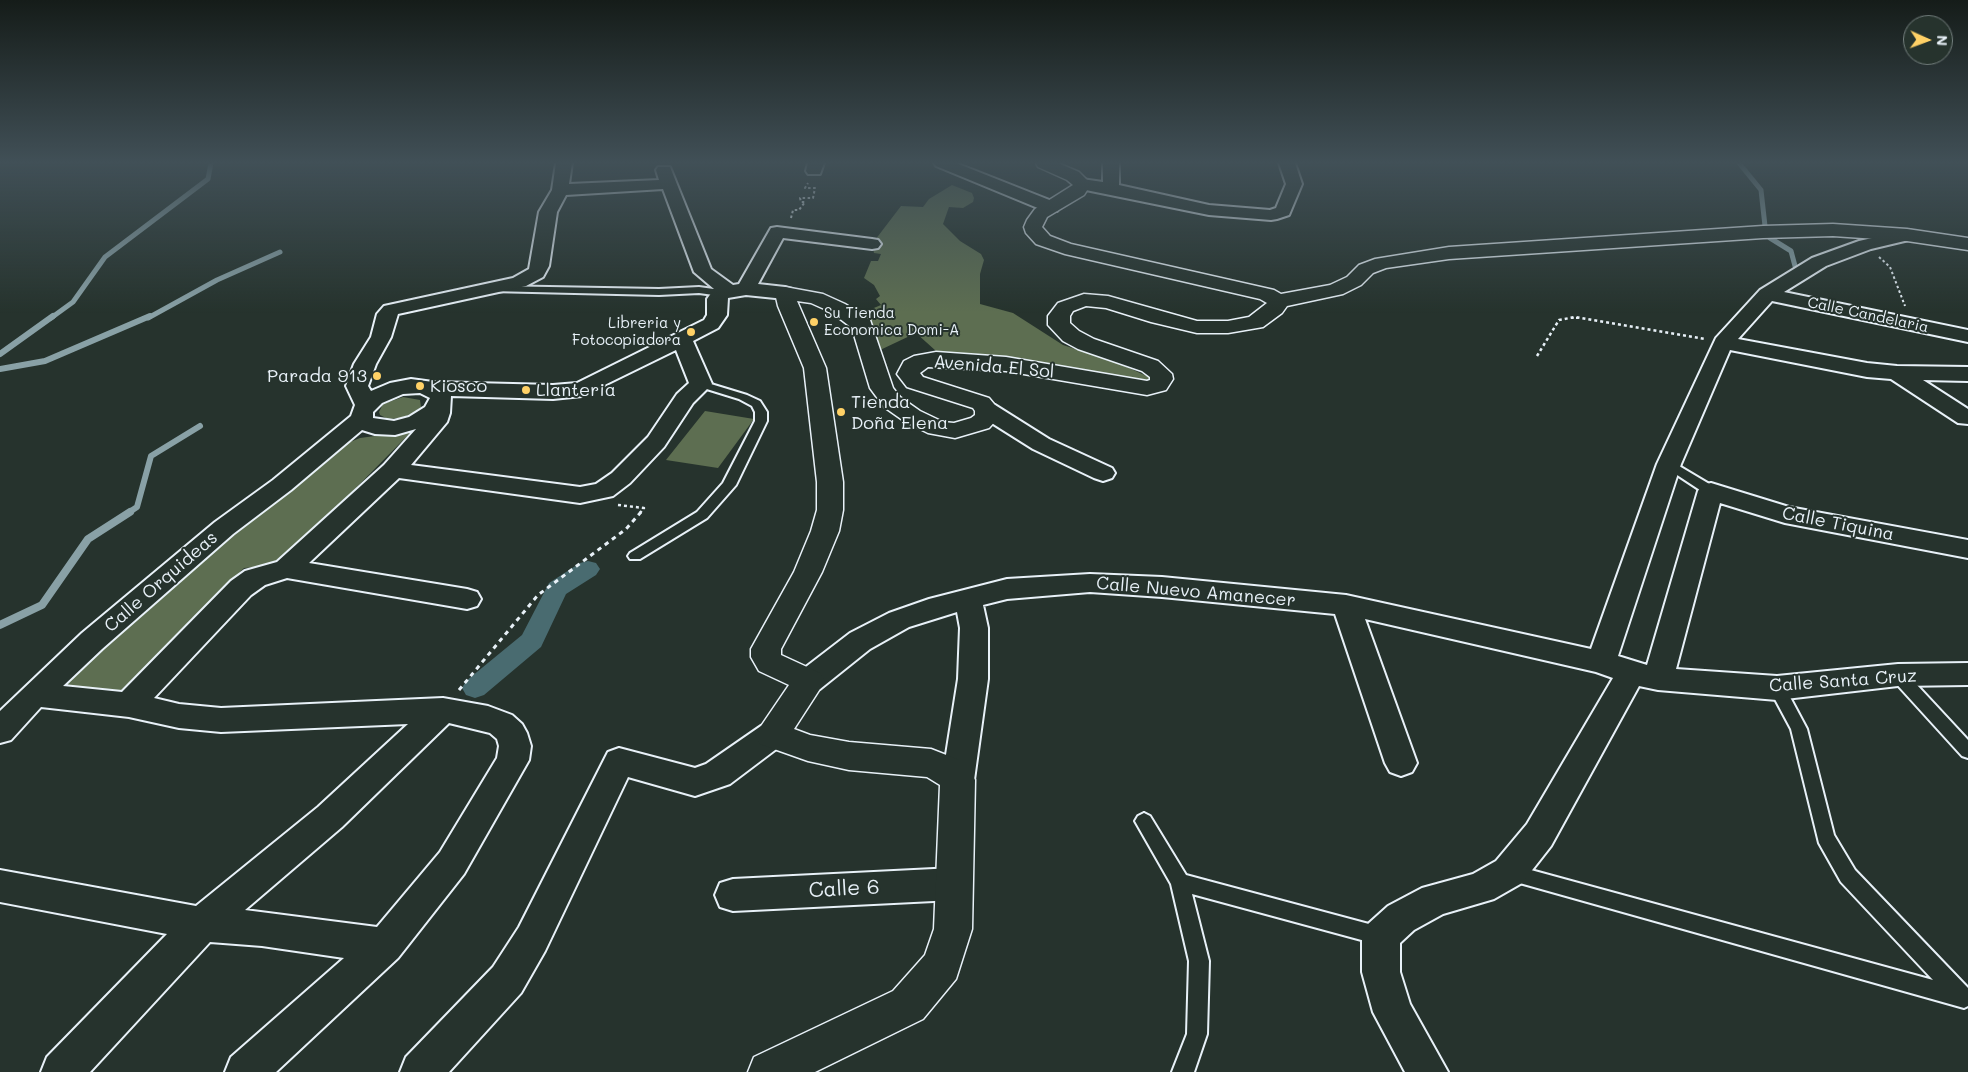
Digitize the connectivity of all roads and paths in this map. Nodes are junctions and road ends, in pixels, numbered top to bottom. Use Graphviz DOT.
graph roads {
  1 [pos="548,213"];
  2 [pos="680,213"];
  3 [pos="792,213"];
  4 [pos="1041,213"];
  5 [pos="1247,213"];
  6 [pos="1279,213"];
  7 [pos="782,232"];
  8 [pos="1907,235"];
  9 [pos="872,244"];
  10 [pos="1865,245"];
  11 [pos="1963,246"];
  12 [pos="488,289"];
  13 [pos="731,291"];
  14 [pos="785,294"];
  15 [pos="1767,294"];
  16 [pos="1278,300"];
  17 [pos="1912,325"];
  18 [pos="1968,336"];
  19 [pos="682,340"];
  20 [pos="1723,342"];
  21 [pos="1537,356"];
  22 [pos="1897,374"];
  23 [pos="1968,374"];
  24 [pos="701,384"];
  25 [pos="435,406"];
  26 [pos="365,409"];
  27 [pos="987,410"];
  28 [pos="1966,418"];
  29 [pos="331,442"];
  30 [pos="1669,464"];
  31 [pos="393,470"];
  32 [pos="1103,473"];
  33 [pos="614,485"];
  34 [pos="1711,491"];
  35 [pos="1968,550"];
  36 [pos="635,556"];
  37 [pos="288,569"];
  38 [pos="968,598"];
  39 [pos="467,599"];
  40 [pos="1346,605"];
  41 [pos="1630,671"];
  42 [pos="1968,674"];
  43 [pos="1898,675"];
  44 [pos="809,682"];
  45 [pos="1777,688"];
  46 [pos="34,695"];
  47 [pos="129,705"];
  48 [pos="443,710"];
  49 [pos="0,731"];
  50 [pos="772,735"];
  51 [pos="1968,752"];
  52 [pos="1401,763"];
  53 [pos="958,780"];
  54 [pos="1144,820"];
  55 [pos="1509,872"];
  56 [pos="1180,882"];
  57 [pos="954,884"];
  58 [pos="0,886"];
  59 [pos="733,894"];
  60 [pos="202,924"];
  61 [pos="1381,936"];
  62 [pos="385,946"];
  63 [pos="1966,1000"];
  64 [pos="62,1072"];
  65 [pos="246,1072"];
  66 [pos="421,1072"];
  67 [pos="769,1072"];
  68 [pos="1183,1072"];
  69 [pos="1427,1072"];
  1 -- 12 [label="street"];
  2 -- 13 [label="street"];
  3 -- 7 [label="path"];
  4 -- 16 [label="street"];
  5 -- 6 [label="street"];
  7 -- 9 [label="street"];
  7 -- 13 [label="street"];
  8 -- 10 [label="street"];
  8 -- 11 [label="street"];
  8 -- 16 [label="street"];
  10 -- 15 [label="street"];
  10 -- 17 [label="path"];
  12 -- 13 [label="lane"];
  12 -- 26 [label="street"];
  13 -- 14 [label="street"];
  13 -- 19 [label="street"];
  14 -- 27 [label="street"];
  14 -- 44 [label="street"];
  15 -- 17 [label="street, Calle Candelaria"];
  15 -- 20 [label="street"];
  16 -- 27 [label="street, Avenida El Sol"];
  17 -- 18 [label="street, Calle Candelaria"];
  19 -- 24 [label="street"];
  19 -- 25 [label="street"];
  20 -- 21 [label="path"];
  20 -- 22 [label="street"];
  20 -- 30 [label="street"];
  22 -- 23 [label="street"];
  22 -- 28 [label="street"];
  24 -- 33 [label="street"];
  24 -- 36 [label="lane"];
  25 -- 26 [label="street"];
  25 -- 26 [label="street"];
  25 -- 31 [label="street"];
  26 -- 29 [label="street, Calle Orquideas"];
  27 -- 32 [label="street"];
  29 -- 46 [label="street, Calle Orquideas"];
  30 -- 34 [label="lane"];
  30 -- 41 [label="street"];
  31 -- 33 [label="street"];
  31 -- 37 [label="street"];
  33 -- 48 [label="path"];
  34 -- 35 [label="street, Calle Tiquina"];
  34 -- 41 [label="street"];
  37 -- 39 [label="street"];
  37 -- 47 [label="street"];
  38 -- 40 [label="street, Calle Nuevo Amanecer"];
  38 -- 44 [label="street, Calle Nuevo Amanecer"];
  38 -- 53 [label="street"];
  40 -- 41 [label="street, Calle Nuevo Amanecer"];
  40 -- 52 [label="street"];
  41 -- 45 [label="street, Calle Santa Cruz"];
  41 -- 55 [label="street"];
  42 -- 43 [label="street, Calle Santa Cruz"];
  43 -- 45 [label="street, Calle Santa Cruz"];
  43 -- 51 [label="lane"];
  44 -- 50 [label="street"];
  45 -- 63 [label="lane"];
  46 -- 47 [label="street"];
  46 -- 49 [label="street, Calle Orquideas"];
  47 -- 48 [label="street"];
  48 -- 60 [label="street"];
  48 -- 62 [label="street"];
  50 -- 53 [label="street"];
  50 -- 66 [label="street"];
  53 -- 57 [label="street"];
  54 -- 56 [label="lane"];
  55 -- 61 [label="street"];
  55 -- 63 [label="lane"];
  56 -- 61 [label="lane"];
  56 -- 68 [label="lane"];
  57 -- 59 [label="street, Calle 6"];
  57 -- 67 [label="street"];
  58 -- 60 [label="street"];
  60 -- 62 [label="street"];
  60 -- 64 [label="street"];
  61 -- 69 [label="street"];
  62 -- 65 [label="street"];
}
